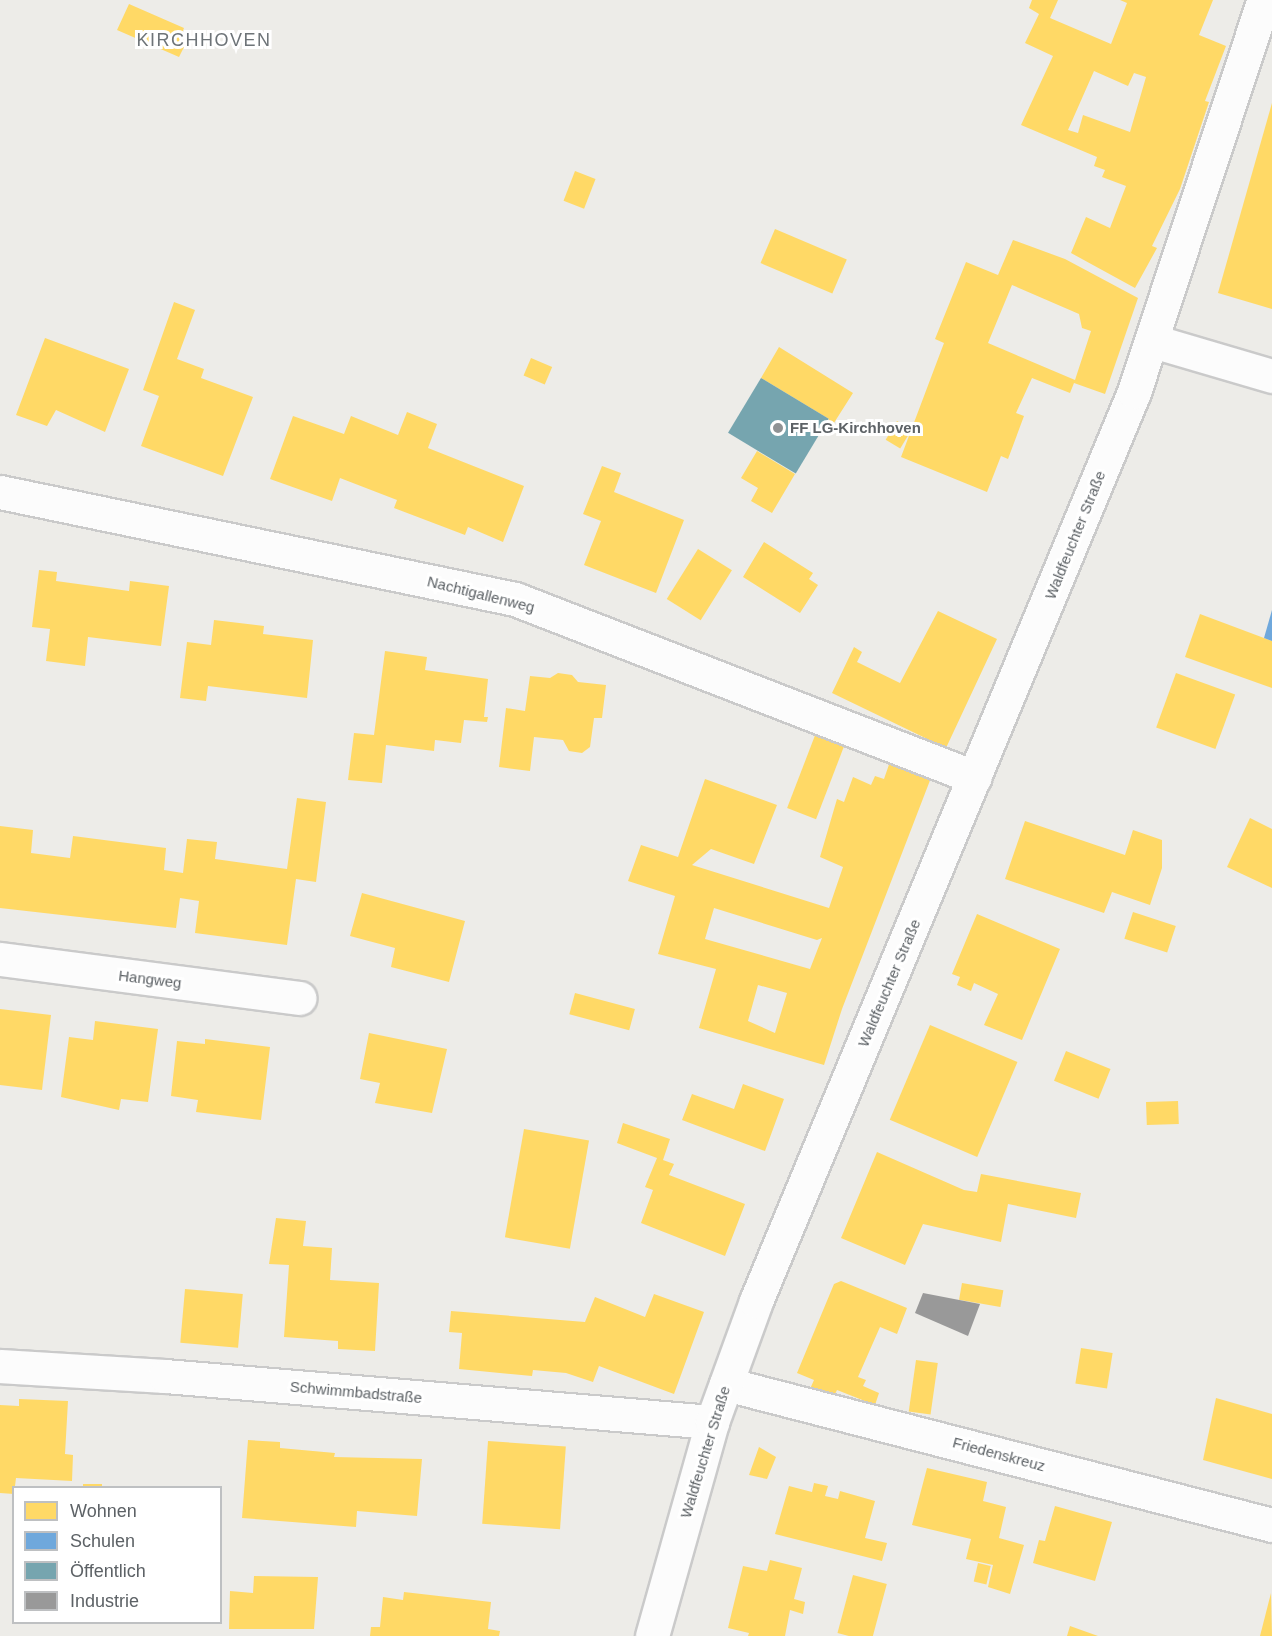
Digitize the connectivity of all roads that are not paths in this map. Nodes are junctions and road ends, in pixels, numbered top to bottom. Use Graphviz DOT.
graph roads {
  1 [pos="1256,2"];
  2 [pos="1153,340"];
  3 [pos="1272,376"];
  4 [pos="0,492"];
  5 [pos="975,777"];
  6 [pos="0,959"];
  7 [pos="299,998"];
  8 [pos="0,1366"];
  9 [pos="726,1384"];
  10 [pos="712,1422"];
  11 [pos="1272,1525"];
  12 [pos="652,1636"];
  1 -- 2 [label="street, Waldfeuchter Straße"];
  2 -- 3 [label="street"];
  2 -- 5 [label="street, Waldfeuchter Straße"];
  4 -- 5 [label="street, Nachtigallenweg"];
  5 -- 9 [label="street, Waldfeuchter Straße"];
  6 -- 7 [label="street, Hangweg"];
  8 -- 10 [label="street, Schwimmbadstraße"];
  9 -- 10 [label="street, Waldfeuchter Straße"];
  9 -- 11 [label="street, Friedenskreuz"];
  10 -- 12 [label="street, Waldfeuchter Straße"];
}
